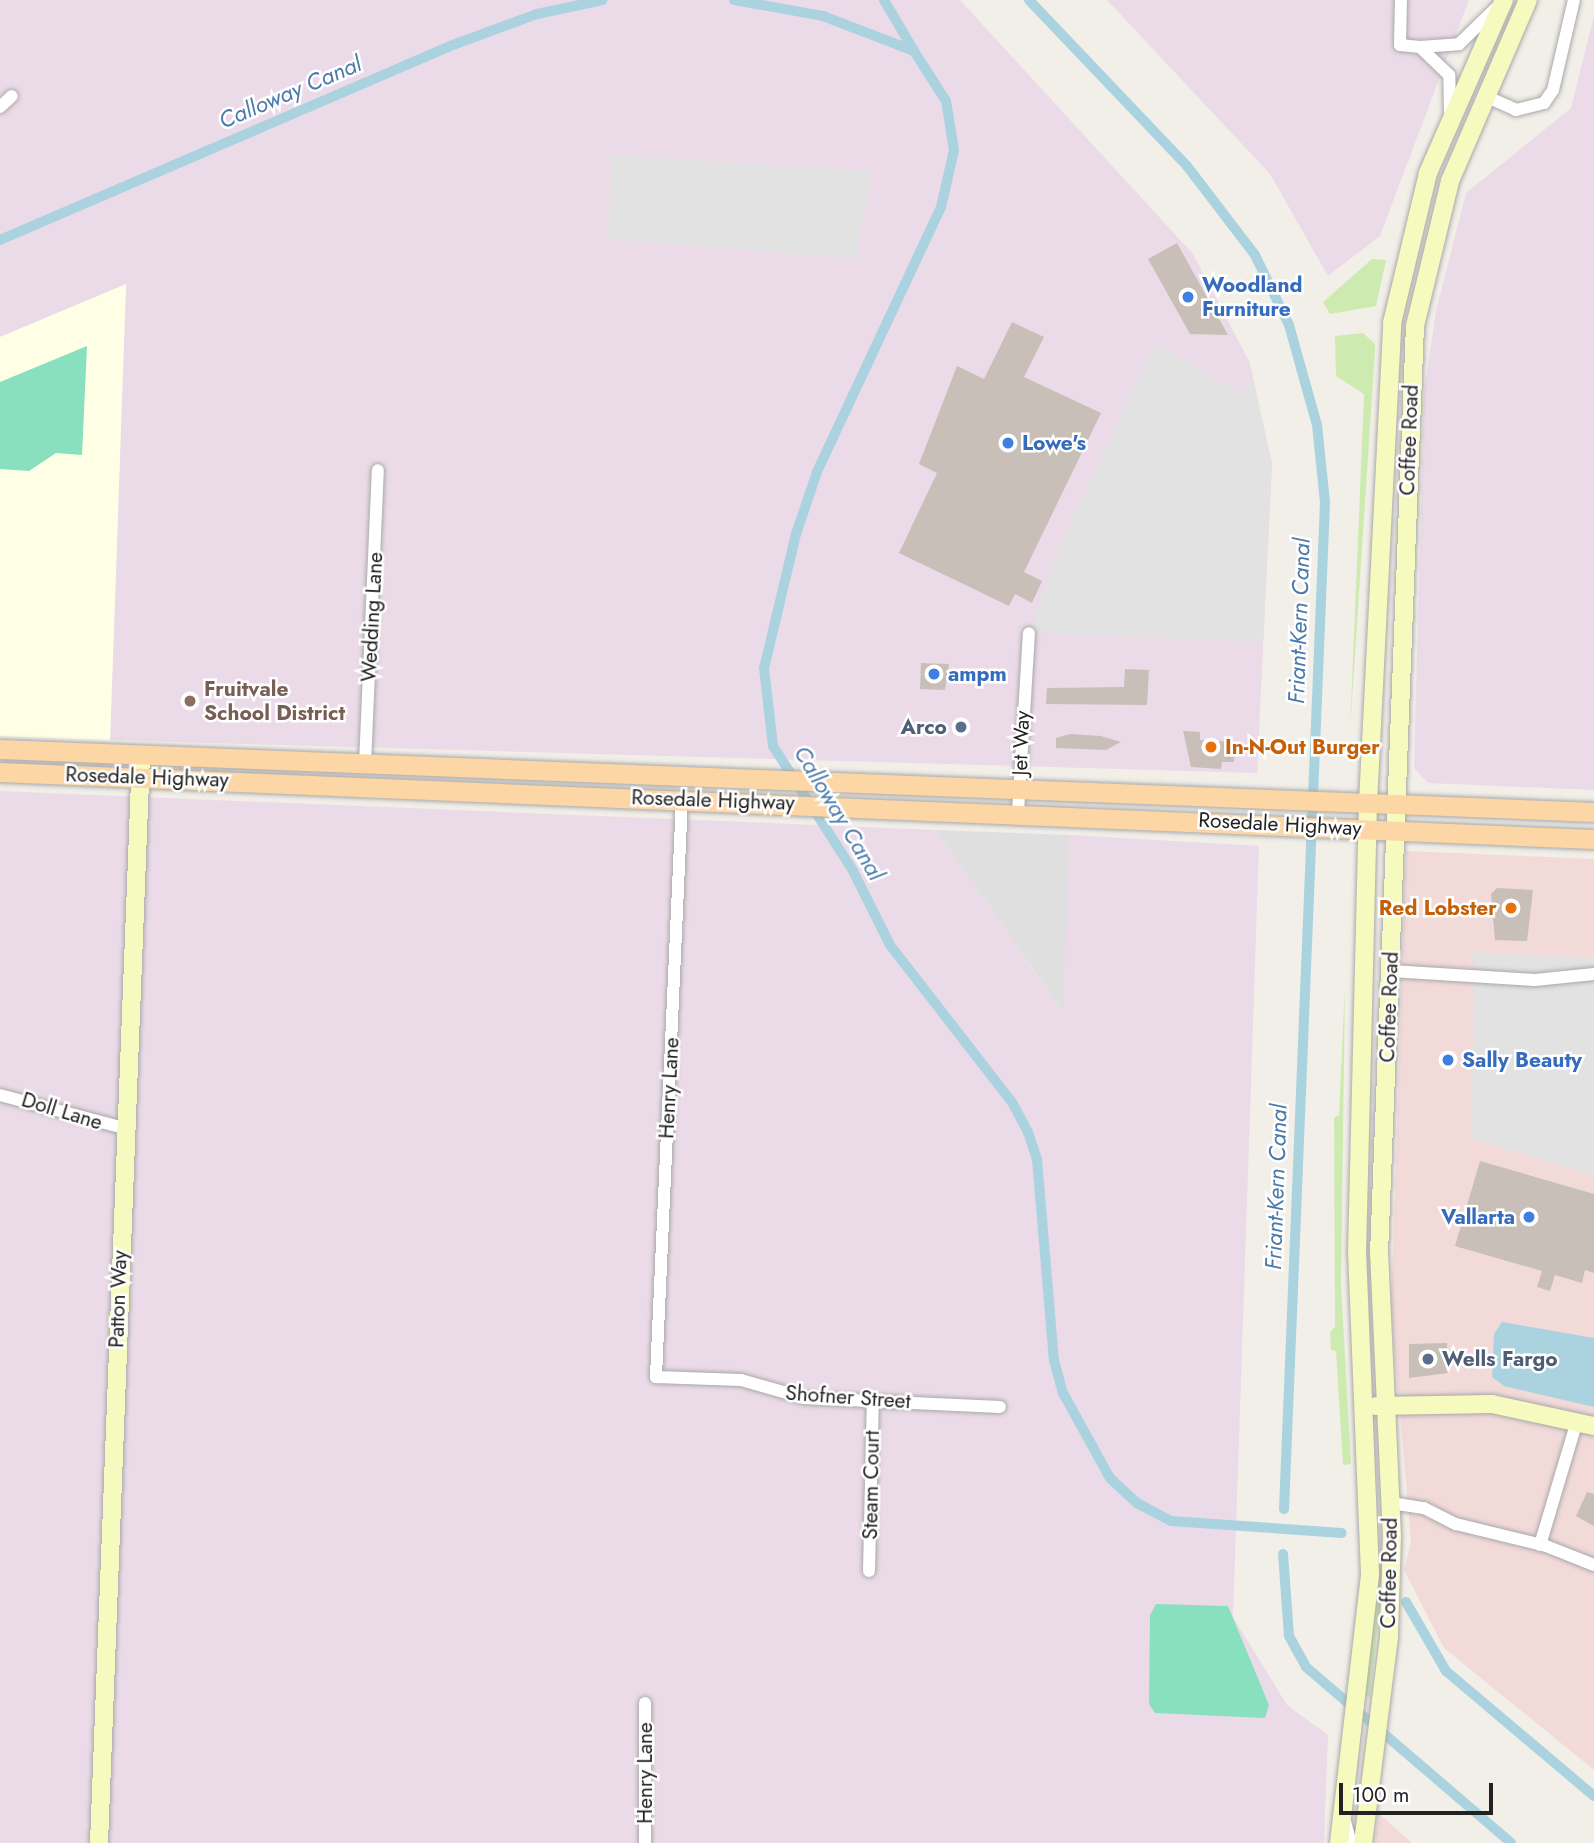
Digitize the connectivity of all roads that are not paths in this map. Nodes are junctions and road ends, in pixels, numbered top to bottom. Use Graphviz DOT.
graph roads {
  1 [pos="1401,0"];
  2 [pos="1503,0"];
  3 [pos="1528,0"];
  4 [pos="1574,0"];
  5 [pos="1420,47"];
  6 [pos="12,96"];
  7 [pos="1485,96"];
  8 [pos="0,107"];
  9 [pos="1450,118"];
  10 [pos="378,470"];
  11 [pos="1029,633"];
  12 [pos="9,750"];
  13 [pos="141,755"];
  14 [pos="0,761"];
  15 [pos="365,764"];
  16 [pos="0,772"];
  17 [pos="683,776"];
  18 [pos="140,777"];
  19 [pos="1019,789"];
  20 [pos="772,792"];
  21 [pos="550,794"];
  22 [pos="682,799"];
  23 [pos="1368,803"];
  24 [pos="1396,804"];
  25 [pos="1018,812"];
  26 [pos="1594,812"];
  27 [pos="1367,829"];
  28 [pos="1395,831"];
  29 [pos="1594,839"];
  30 [pos="1391,971"];
  31 [pos="1594,974"];
  32 [pos="0,1095"];
  33 [pos="124,1128"];
  34 [pos="656,1377"];
  35 [pos="873,1400"];
  36 [pos="1385,1405"];
  37 [pos="1000,1407"];
  38 [pos="1362,1407"];
  39 [pos="1585,1423"];
  40 [pos="1391,1503"];
  41 [pos="1540,1545"];
  42 [pos="1594,1565"];
  43 [pos="869,1571"];
  44 [pos="645,1703"];
  45 [pos="1343,1814"];
  46 [pos="99,1843"];
  47 [pos="645,1843"];
  48 [pos="1339,1843"];
  49 [pos="1351,1843"];
  50 [pos="1363,1843"];
  1 -- 5 [label="street, Coffee Road"];
  2 -- 5 [label="street, Coffee Road"];
  2 -- 9 [label="main road, Coffee Road"];
  3 -- 7 [label="main road, Coffee Road"];
  4 -- 7 [label="street"];
  5 -- 9 [label="street, Coffee Road"];
  6 -- 8 [label="street"];
  7 -- 24 [label="main road, Coffee Road"];
  9 -- 23 [label="main road, Coffee Road"];
  10 -- 15 [label="street, Wedding Lane"];
  11 -- 19 [label="street, Jet Way"];
  12 -- 13 [label="main road, Rosedale Highway"];
  12 -- 14 [label="main road"];
  13 -- 15 [label="main road, Rosedale Highway"];
  13 -- 18 [label="main road, Patton Way"];
  15 -- 17 [label="main road, Rosedale Highway"];
  16 -- 18 [label="main road, Rosedale Highway"];
  17 -- 20 [label="main road, Rosedale Highway"];
  17 -- 21 [label="main road"];
  18 -- 21 [label="main road, Rosedale Highway"];
  18 -- 33 [label="main road, Patton Way"];
  19 -- 20 [label="main road, Rosedale Highway"];
  19 -- 23 [label="main road, Rosedale Highway"];
  19 -- 25 [label="street, Jet Way"];
  20 -- 22 [label="main road, Rosedale Highway"];
  20 -- 25 [label="main road, Rosedale Highway"];
  21 -- 22 [label="main road, Rosedale Highway"];
  22 -- 34 [label="street, Henry Lane"];
  23 -- 24 [label="main road, Rosedale Highway"];
  23 -- 27 [label="main road, Coffee Road"];
  24 -- 26 [label="main road, Rosedale Highway"];
  24 -- 28 [label="main road, Coffee Road"];
  25 -- 27 [label="main road, Rosedale Highway"];
  27 -- 28 [label="main road, Rosedale Highway"];
  27 -- 38 [label="main road, Coffee Road"];
  28 -- 29 [label="main road, Rosedale Highway"];
  28 -- 30 [label="main road, Coffee Road"];
  30 -- 31 [label="street"];
  30 -- 36 [label="main road, Coffee Road"];
  32 -- 33 [label="street, Doll Lane"];
  33 -- 46 [label="main road, Patton Way"];
  34 -- 35 [label="street, Shofner Street"];
  35 -- 37 [label="street, Shofner Street"];
  35 -- 43 [label="street, Steam Court"];
  36 -- 38 [label="main road"];
  36 -- 39 [label="main road"];
  36 -- 40 [label="main road, Coffee Road"];
  38 -- 45 [label="main road, Coffee Road"];
  39 -- 41 [label="street"];
  40 -- 41 [label="street"];
  40 -- 50 [label="main road, Coffee Road"];
  41 -- 42 [label="street"];
  44 -- 47 [label="street, Henry Lane"];
  45 -- 48 [label="main road, Coffee Road"];
  45 -- 49 [label="street"];
}
